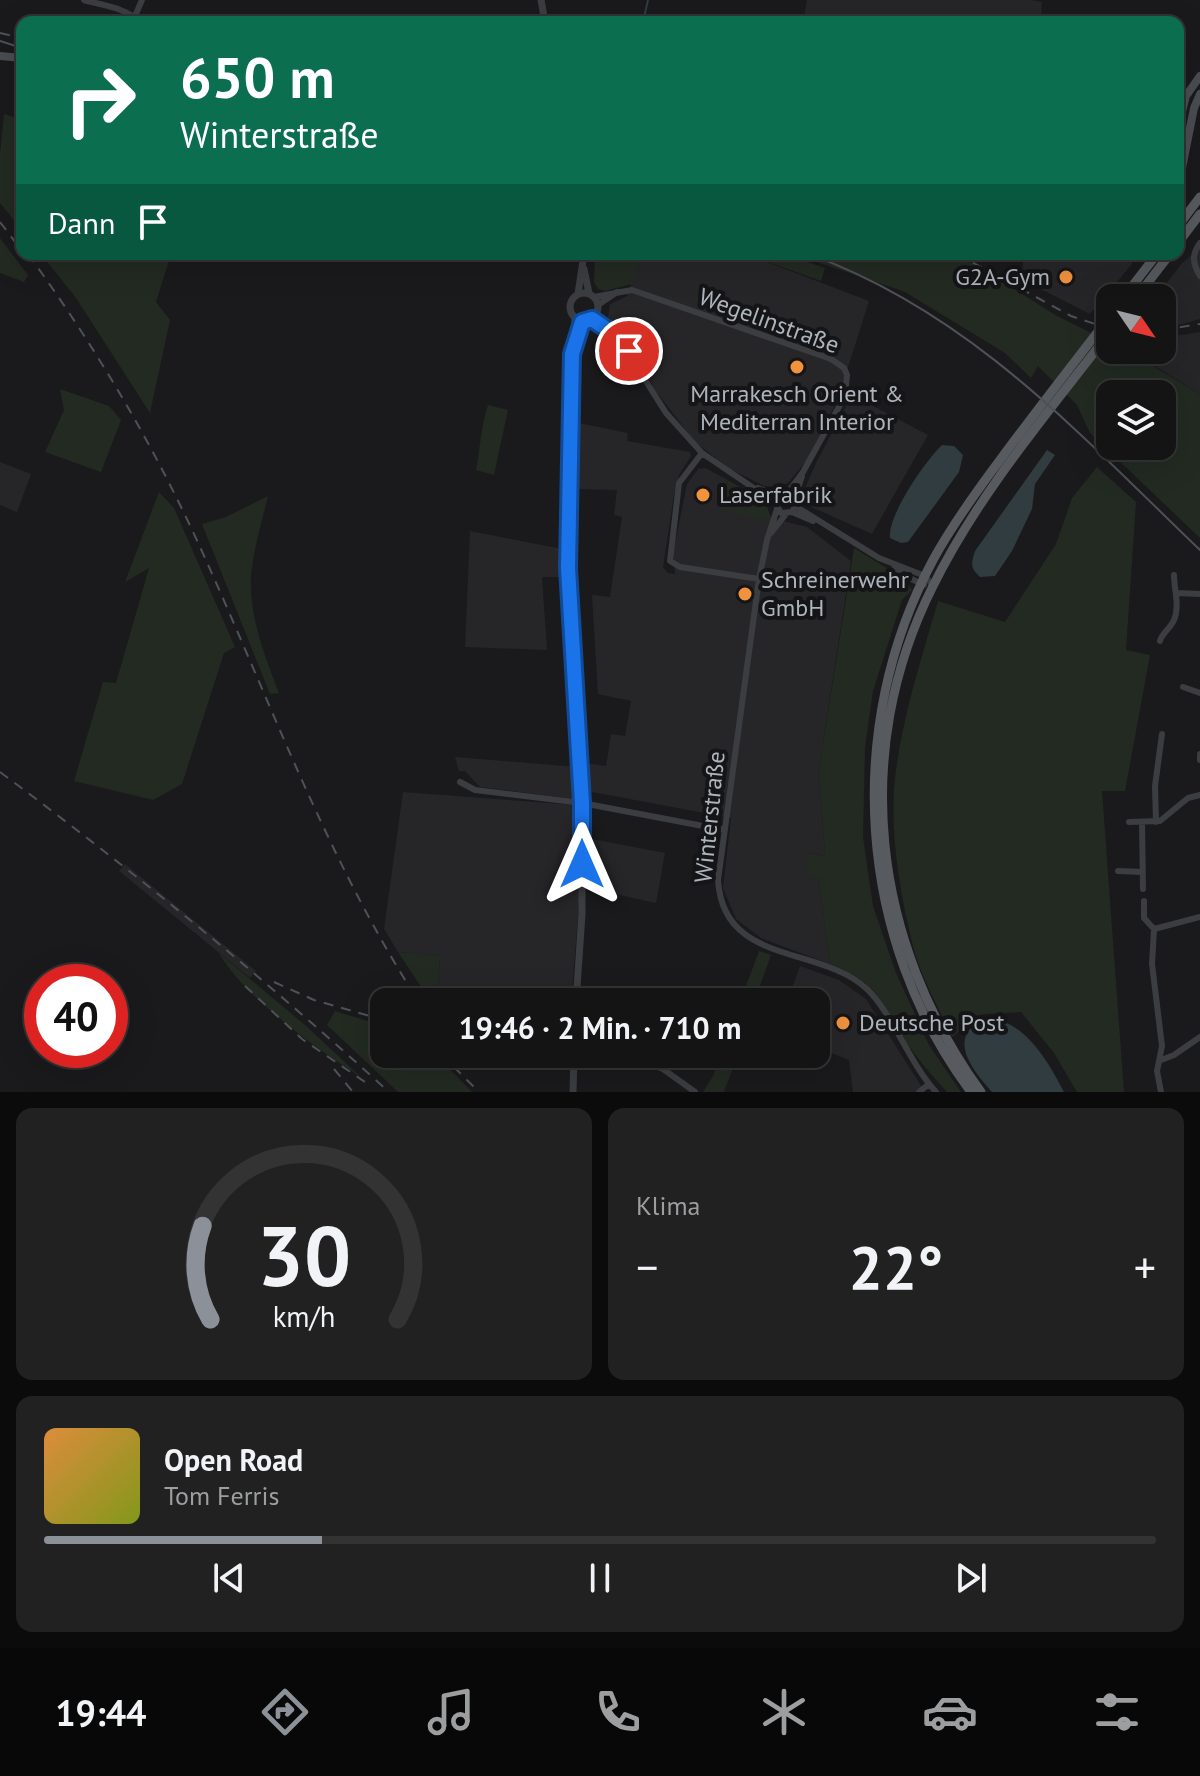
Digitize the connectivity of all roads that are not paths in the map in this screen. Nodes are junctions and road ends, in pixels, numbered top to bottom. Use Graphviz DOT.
graph roads {
  1 [pos="84,0"];
  2 [pos="104,3"];
  3 [pos="131,16"];
  4 [pos="1200,76"];
  5 [pos="1200,94"];
  6 [pos="1184,103"];
  7 [pos="1184,125"];
  8 [pos="1191,126"];
  9 [pos="1184,159"];
  10 [pos="1200,197"];
  11 [pos="1200,214"];
  12 [pos="1184,218"];
  13 [pos="1184,235"];
  14 [pos="1200,243"];
  15 [pos="584,260"];
  16 [pos="1152,260"];
  17 [pos="1165,260"];
  18 [pos="583,267"];
  19 [pos="1200,276"];
  20 [pos="1134,284"];
  21 [pos="1147,284"];
  22 [pos="578,294"];
  23 [pos="594,305"];
  24 [pos="578,320"];
  25 [pos="1096,334"];
  26 [pos="1096,350"];
  27 [pos="702,453"];
  28 [pos="803,472"];
  29 [pos="780,501"];
  30 [pos="792,508"];
  31 [pos="769,535"];
  32 [pos="1174,575"];
  33 [pos="759,579"];
  34 [pos="922,581"];
  35 [pos="933,586"];
  36 [pos="1177,593"];
  37 [pos="1200,594"];
  38 [pos="1160,641"];
  39 [pos="1183,687"];
  40 [pos="1200,693"];
  41 [pos="1162,734"];
  42 [pos="1148,754"];
  43 [pos="1159,755"];
  44 [pos="460,782"];
  45 [pos="1200,795"];
  46 [pos="582,803"];
  47 [pos="1129,822"];
  48 [pos="1142,822"];
  49 [pos="1156,822"];
  50 [pos="724,830"];
  51 [pos="1118,871"];
  52 [pos="1142,872"];
  53 [pos="1143,889"];
  54 [pos="1144,901"];
  55 [pos="1200,917"];
  56 [pos="1154,929"];
  57 [pos="577,988"];
  58 [pos="1200,1037"];
  59 [pos="1161,1060"];
  60 [pos="574,1068"];
  61 [pos="660,1068"];
  62 [pos="929,1084"];
  63 [pos="573,1092"];
  64 [pos="695,1092"];
  65 [pos="919,1092"];
  66 [pos="936,1092"];
  67 [pos="971,1092"];
  68 [pos="981,1092"];
  69 [pos="1161,1092"];
  1 -- 2 [label="street"];
  2 -- 3 [label="street"];
  4 -- 6 [label="main road"];
  5 -- 8 [label="main road"];
  7 -- 8 [label="street"];
  8 -- 9 [label="main road"];
  10 -- 12 [label="main road"];
  11 -- 13 [label="main road"];
  14 -- 19 [label="street"];
  15 -- 18 [label="street"];
  16 -- 20 [label="main road"];
  17 -- 21 [label="main road"];
  18 -- 22 [label="street"];
  18 -- 23 [label="street"];
  22 -- 23 [label="street"];
  22 -- 24 [label="street"];
  23 -- 24 [label="street"];
  23 -- 27 [label="street"];
  23 -- 28 [label="street, Wegelinstraße"];
  24 -- 46 [label="street"];
  25 -- 34 [label="main road"];
  26 -- 35 [label="main road"];
  27 -- 29 [label="street"];
  27 -- 33 [label="street"];
  28 -- 29 [label="street, Wegelinstraße"];
  28 -- 30 [label="street, Wegelinstraße"];
  29 -- 30 [label="street"];
  29 -- 30 [label="street"];
  29 -- 31 [label="street, Winterstraße"];
  30 -- 31 [label="street, Winterstraße"];
  30 -- 34 [label="street"];
  31 -- 33 [label="street, Winterstraße"];
  32 -- 36 [label="street"];
  33 -- 50 [label="street, Winterstraße"];
  34 -- 35 [label="street"];
  34 -- 67 [label="main road"];
  35 -- 68 [label="main road"];
  36 -- 37 [label="street"];
  36 -- 38 [label="street"];
  39 -- 40 [label="street"];
  41 -- 43 [label="street"];
  42 -- 43 [label="street"];
  43 -- 49 [label="street"];
  44 -- 46 [label="street"];
  45 -- 49 [label="street"];
  46 -- 50 [label="street"];
  46 -- 57 [label="street"];
  47 -- 48 [label="street"];
  48 -- 49 [label="street"];
  48 -- 52 [label="street"];
  50 -- 62 [label="street, Winterstraße"];
  51 -- 52 [label="street"];
  52 -- 53 [label="street"];
  54 -- 56 [label="street"];
  55 -- 56 [label="street"];
  56 -- 59 [label="street"];
  58 -- 59 [label="street"];
  59 -- 69 [label="street"];
  60 -- 63 [label="street"];
  61 -- 64 [label="street"];
  62 -- 65 [label="street"];
  62 -- 66 [label="street, Winterstraße"];
}
